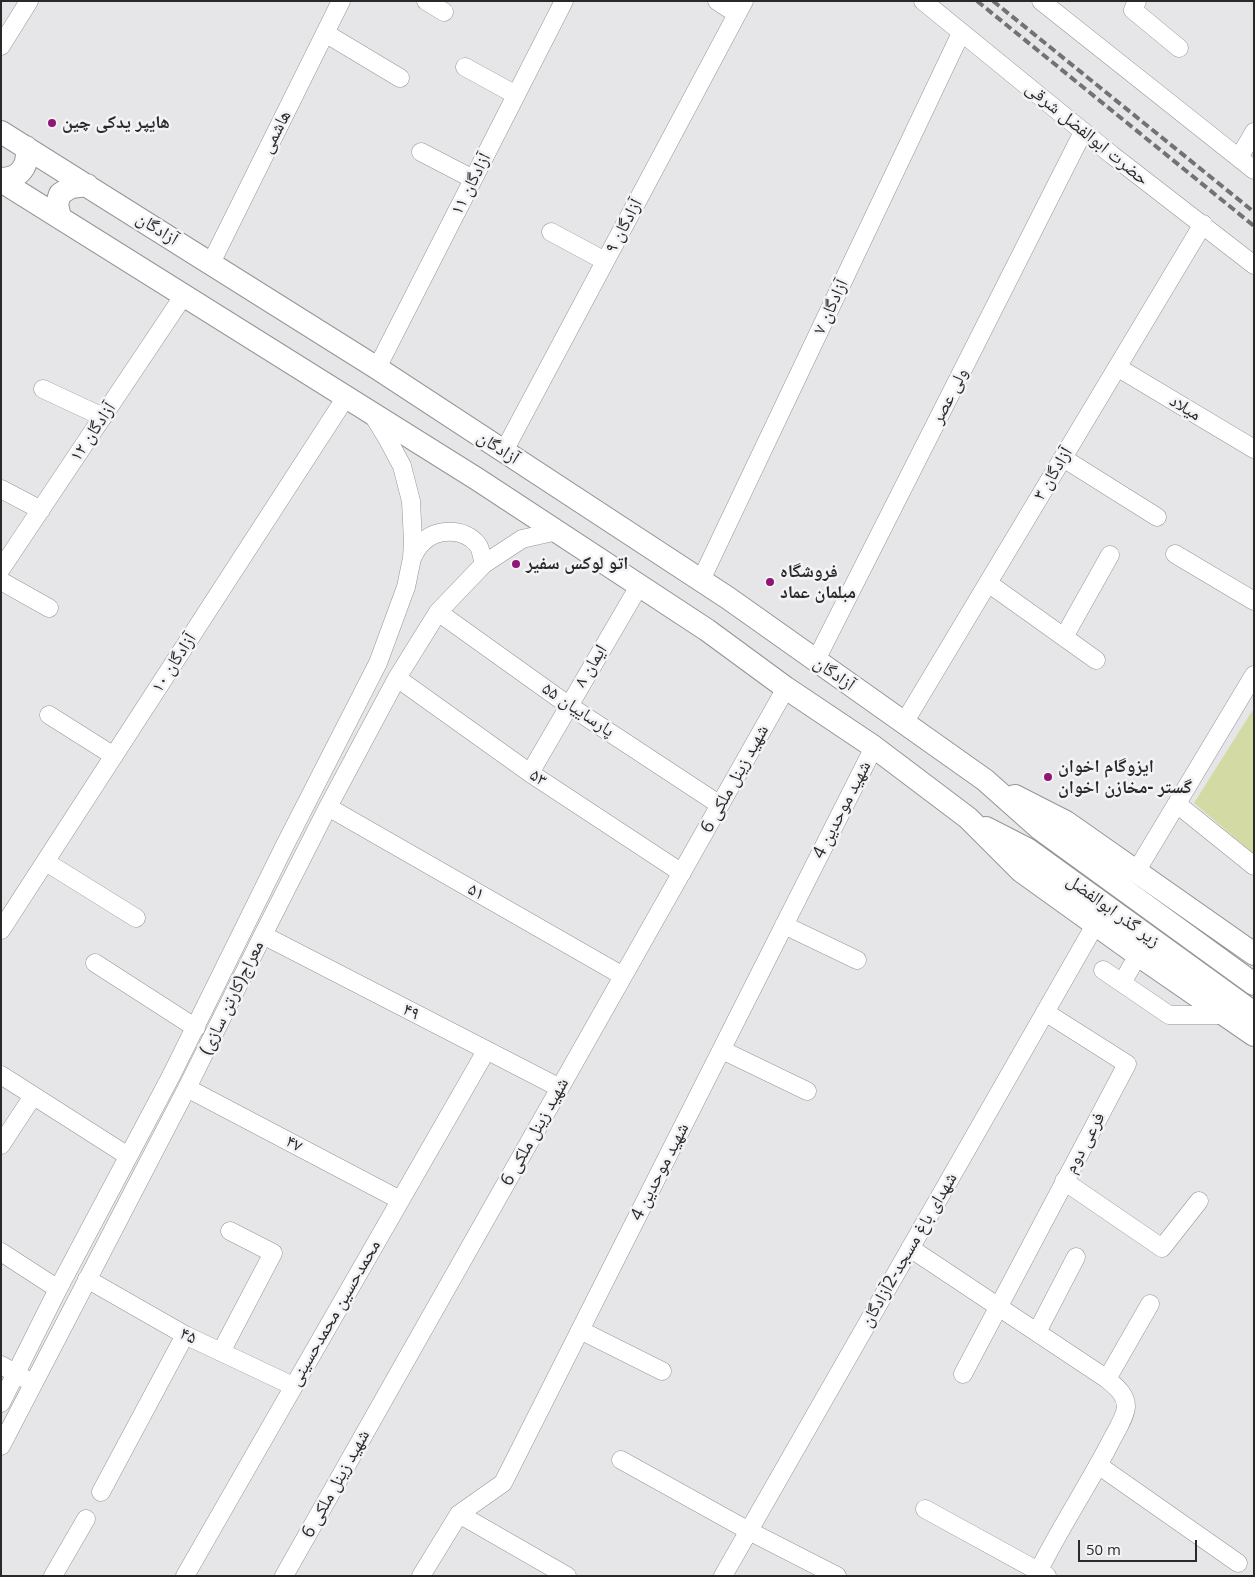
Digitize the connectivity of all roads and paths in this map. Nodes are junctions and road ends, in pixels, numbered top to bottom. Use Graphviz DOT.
graph roads {
  1 [pos="29,1"];
  2 [pos="341,1"];
  3 [pos="426,1"];
  4 [pos="564,1"];
  5 [pos="717,1"];
  6 [pos="923,1"];
  7 [pos="1041,1"];
  8 [pos="1137,1"];
  9 [pos="741,8"];
  10 [pos="444,12"];
  11 [pos="325,33"];
  12 [pos="961,33"];
  13 [pos="1,46"];
  14 [pos="1179,48"];
  15 [pos="465,67"];
  16 [pos="400,78"];
  17 [pos="516,95"];
  18 [pos="1,132"];
  19 [pos="1083,132"];
  20 [pos="1254,132"];
  21 [pos="26,147"];
  22 [pos="421,152"];
  23 [pos="1238,158"];
  24 [pos="1254,170"];
  25 [pos="473,179"];
  26 [pos="1,180"];
  27 [pos="87,185"];
  28 [pos="60,218"];
  29 [pos="1203,224"];
  30 [pos="551,232"];
  31 [pos="605,261"];
  32 [pos="211,263"];
  33 [pos="1254,265"];
  34 [pos="184,295"];
  35 [pos="1117,367"];
  36 [pos="378,368"];
  37 [pos="44,389"];
  38 [pos="346,397"];
  39 [pos="371,413"];
  40 [pos="103,417"];
  41 [pos="1254,449"];
  42 [pos="504,451"];
  43 [pos="1063,458"];
  44 [pos="1,489"];
  45 [pos="41,510"];
  46 [pos="1157,517"];
  47 [pos="557,532"];
  48 [pos="1175,554"];
  49 [pos="1110,555"];
  50 [pos="412,558"];
  51 [pos="484,564"];
  52 [pos="1,569"];
  53 [pos="701,580"];
  54 [pos="1,581"];
  55 [pos="988,583"];
  56 [pos="639,586"];
  57 [pos="1254,600"];
  58 [pos="49,608"];
  59 [pos="438,612"];
  60 [pos="1064,637"];
  61 [pos="816,660"];
  62 [pos="1096,660"];
  63 [pos="1254,675"];
  64 [pos="397,678"];
  65 [pos="786,688"];
  66 [pos="568,705"];
  67 [pos="49,715"];
  68 [pos="904,723"];
  69 [pos="874,747"];
  70 [pos="114,756"];
  71 [pos="530,773"];
  72 [pos="985,780"];
  73 [pos="1177,804"];
  74 [pos="720,805"];
  75 [pos="328,807"];
  76 [pos="968,818"];
  77 [pos="46,862"];
  78 [pos="1254,866"];
  79 [pos="1137,870"];
  80 [pos="682,873"];
  81 [pos="136,918"];
  82 [pos="784,925"];
  83 [pos="1096,925"];
  84 [pos="2,928"];
  85 [pos="263,934"];
  86 [pos="1254,954"];
  87 [pos="1138,956"];
  88 [pos="857,960"];
  89 [pos="95,963"];
  90 [pos="1103,970"];
  91 [pos="623,976"];
  92 [pos="1122,983"];
  93 [pos="1254,984"];
  94 [pos="1046,1012"];
  95 [pos="1254,1012"];
  96 [pos="1226,1015"];
  97 [pos="196,1028"];
  98 [pos="1254,1035"];
  99 [pos="486,1050"];
  100 [pos="722,1050"];
  101 [pos="1,1076"];
  102 [pos="187,1088"];
  103 [pos="560,1088"];
  104 [pos="807,1091"];
  105 [pos="33,1096"];
  106 [pos="1,1145"];
  107 [pos="128,1156"];
  108 [pos="1064,1181"];
  109 [pos="400,1200"];
  110 [pos="1199,1201"];
  111 [pos="230,1231"];
  112 [pos="910,1248"];
  113 [pos="1,1252"];
  114 [pos="1076,1257"];
  115 [pos="87,1279"];
  116 [pos="58,1289"];
  117 [pos="1150,1304"];
  118 [pos="998,1307"];
  119 [pos="580,1330"];
  120 [pos="1037,1332"];
  121 [pos="185,1335"];
  122 [pos="221,1352"];
  123 [pos="1,1365"];
  124 [pos="662,1371"];
  125 [pos="963,1374"];
  126 [pos="16,1375"];
  127 [pos="1107,1379"];
  128 [pos="34,1384"];
  129 [pos="293,1386"];
  130 [pos="1,1403"];
  131 [pos="1,1446"];
  132 [pos="621,1460"];
  133 [pos="1098,1465"];
  134 [pos="102,1492"];
  135 [pos="925,1509"];
  136 [pos="459,1514"];
  137 [pos="86,1518"];
  138 [pos="749,1531"];
  139 [pos="1238,1563"];
  140 [pos="1040,1574"];
  141 [pos="53,1576"];
  142 [pos="185,1576"];
  143 [pos="284,1576"];
  144 [pos="421,1576"];
  145 [pos="566,1576"];
  146 [pos="723,1576"];
  147 [pos="837,1576"];
  1 -- 13 [label="street"];
  2 -- 11 [label="street, هاشمی"];
  3 -- 10 [label="street"];
  4 -- 17 [label="street, ۱۱ آزادگان"];
  5 -- 9 [label="street"];
  6 -- 12 [label="street, حضرت ابوالفضل شرقی"];
  7 -- 23 [label="street"];
  8 -- 14 [label="street"];
  9 -- 31 [label="street, ۹ آزادگان"];
  11 -- 16 [label="street"];
  11 -- 32 [label="street, هاشمی"];
  12 -- 19 [label="street, حضرت ابوالفضل شرقی"];
  12 -- 53 [label="street, ۷ آزادگان"];
  15 -- 17 [label="street"];
  17 -- 25 [label="street, ۱۱ آزادگان"];
  18 -- 21 [label="main road, آزادگان"];
  19 -- 29 [label="street, حضرت ابوالفضل شرقی"];
  19 -- 61 [label="street, ولی عصر"];
  20 -- 23 [label="street"];
  21 -- 26 [label="main road"];
  21 -- 27 [label="main road, آزادگان"];
  22 -- 25 [label="street"];
  23 -- 24 [label="street"];
  25 -- 36 [label="street, ۱۱ آزادگان"];
  26 -- 28 [label="main road"];
  27 -- 28 [label="main road"];
  27 -- 32 [label="main road, آزادگان"];
  28 -- 34 [label="main road"];
  29 -- 33 [label="street, حضرت ابوالفضل شرقی"];
  29 -- 35 [label="street, ۳ آزادگان"];
  30 -- 31 [label="street"];
  31 -- 42 [label="street, ۹ آزادگان"];
  32 -- 36 [label="main road, آزادگان"];
  34 -- 38 [label="main road"];
  34 -- 40 [label="street, ۱۲ آزادگان"];
  35 -- 41 [label="street, میلاد"];
  35 -- 43 [label="street, ۳ آزادگان"];
  36 -- 42 [label="main road, آزادگان"];
  37 -- 40 [label="street"];
  38 -- 39 [label="main road"];
  38 -- 70 [label="street, ۱۰ آزادگان"];
  39 -- 47 [label="main road"];
  39 -- 50 [label="street"];
  40 -- 45 [label="street, ۱۲ آزادگان"];
  42 -- 53 [label="main road, آزادگان"];
  43 -- 46 [label="street"];
  43 -- 55 [label="street, ۳ آزادگان"];
  44 -- 45 [label="street"];
  45 -- 52 [label="street, ۱۲ آزادگان"];
  47 -- 51 [label="street, معراج(کارتن سازی)"];
  47 -- 56 [label="main road"];
  48 -- 57 [label="street"];
  49 -- 60 [label="street"];
  50 -- 51 [label="street"];
  50 -- 97 [label="street, معراج(کارتن سازی)"];
  51 -- 59 [label="street, معراج(کارتن سازی)"];
  53 -- 61 [label="main road, آزادگان"];
  54 -- 58 [label="street"];
  55 -- 60 [label="street"];
  55 -- 68 [label="street, ۳ آزادگان"];
  56 -- 65 [label="main road"];
  56 -- 66 [label="street, ۸ ایمان"];
  59 -- 64 [label="street, معراج(کارتن سازی)"];
  59 -- 66 [label="street, پارساییان ۵۵"];
  60 -- 62 [label="street"];
  61 -- 68 [label="main road, آزادگان"];
  63 -- 73 [label="street"];
  64 -- 71 [label="street, ۵۳"];
  64 -- 75 [label="street, معراج(کارتن سازی)"];
  65 -- 69 [label="main road"];
  65 -- 74 [label="street, 6 شهید زینل ملکی"];
  66 -- 71 [label="street, ۸ ایمان"];
  66 -- 74 [label="street, پارساییان ۵۵"];
  67 -- 70 [label="street"];
  68 -- 72 [label="main road, آزادگان"];
  69 -- 76 [label="main road"];
  69 -- 82 [label="street, 4 شهید موحدین"];
  70 -- 77 [label="street, ۱۰ آزادگان"];
  71 -- 80 [label="street, ۵۳"];
  72 -- 79 [label="main road"];
  72 -- 93 [label="main road, زیر گذر ابوالفضل"];
  73 -- 78 [label="street"];
  73 -- 79 [label="street"];
  74 -- 80 [label="street, 6 شهید زینل ملکی"];
  75 -- 85 [label="street, معراج(کارتن سازی)"];
  75 -- 91 [label="street, ۵۱"];
  76 -- 83 [label="main road"];
  76 -- 95 [label="main road, زیر گذر ابوالفضل"];
  77 -- 81 [label="street"];
  77 -- 84 [label="street, ۱۰ آزادگان"];
  79 -- 86 [label="main road"];
  80 -- 91 [label="street, 6 شهید زینل ملکی"];
  82 -- 88 [label="street"];
  82 -- 100 [label="street, 4 شهید موحدین"];
  83 -- 87 [label="main road"];
  83 -- 94 [label="street, شهدای‌ باغ مسجد-2آزادگان"];
  85 -- 99 [label="street, ۴۹"];
  85 -- 102 [label="street, معراج(کارتن سازی)"];
  87 -- 92 [label="street"];
  87 -- 96 [label="main road"];
  89 -- 97 [label="street"];
  90 -- 92 [label="street"];
  91 -- 103 [label="street, 6 شهید زینل ملکی"];
  92 -- 96 [label="street"];
  94 -- 108 [label="street, فرعی دوم"];
  94 -- 112 [label="street, شهدای‌ باغ مسجد-2آزادگان"];
  96 -- 98 [label="main road"];
  97 -- 107 [label="street, معراج(کارتن سازی)"];
  99 -- 103 [label="street, ۴۹"];
  99 -- 109 [label="street, محمدحسین محمدحسینی"];
  100 -- 104 [label="street"];
  100 -- 119 [label="street, 4 شهید موحدین"];
  101 -- 105 [label="street"];
  102 -- 109 [label="street, ۴۷"];
  102 -- 115 [label="street, معراج(کارتن سازی)"];
  103 -- 143 [label="street, 6 شهید زینل ملکی"];
  105 -- 106 [label="street"];
  105 -- 107 [label="street"];
  107 -- 116 [label="street, معراج(کارتن سازی)"];
  108 -- 110 [label="street"];
  108 -- 118 [label="street, فرعی دوم"];
  109 -- 129 [label="street, محمدحسین محمدحسینی"];
  111 -- 122 [label="street"];
  112 -- 118 [label="street"];
  112 -- 138 [label="street, شهدای‌ باغ مسجد-2آزادگان"];
  113 -- 116 [label="street"];
  114 -- 120 [label="street"];
  115 -- 121 [label="street, ۴۵"];
  115 -- 128 [label="street, معراج(کارتن سازی)"];
  116 -- 126 [label="street, معراج(کارتن سازی)"];
  117 -- 127 [label="street"];
  118 -- 120 [label="street"];
  118 -- 125 [label="street, فرعی دوم"];
  119 -- 124 [label="street"];
  119 -- 136 [label="street, 4 شهید موحدین"];
  120 -- 127 [label="street"];
  121 -- 122 [label="street, ۴۵"];
  121 -- 134 [label="street"];
  122 -- 129 [label="street, ۴۵"];
  123 -- 126 [label="street"];
  126 -- 128 [label="street"];
  126 -- 130 [label="street, معراج(کارتن سازی)"];
  127 -- 133 [label="street"];
  128 -- 131 [label="street, معراج(کارتن سازی)"];
  129 -- 142 [label="street, محمدحسین محمدحسینی"];
  132 -- 138 [label="street"];
  133 -- 139 [label="street"];
  133 -- 140 [label="street"];
  135 -- 140 [label="street"];
  136 -- 144 [label="street, 4 شهید موحدین"];
  136 -- 145 [label="street"];
  137 -- 141 [label="street"];
  138 -- 146 [label="street, شهدای‌ باغ مسجد-2آزادگان"];
  138 -- 147 [label="street"];
}
